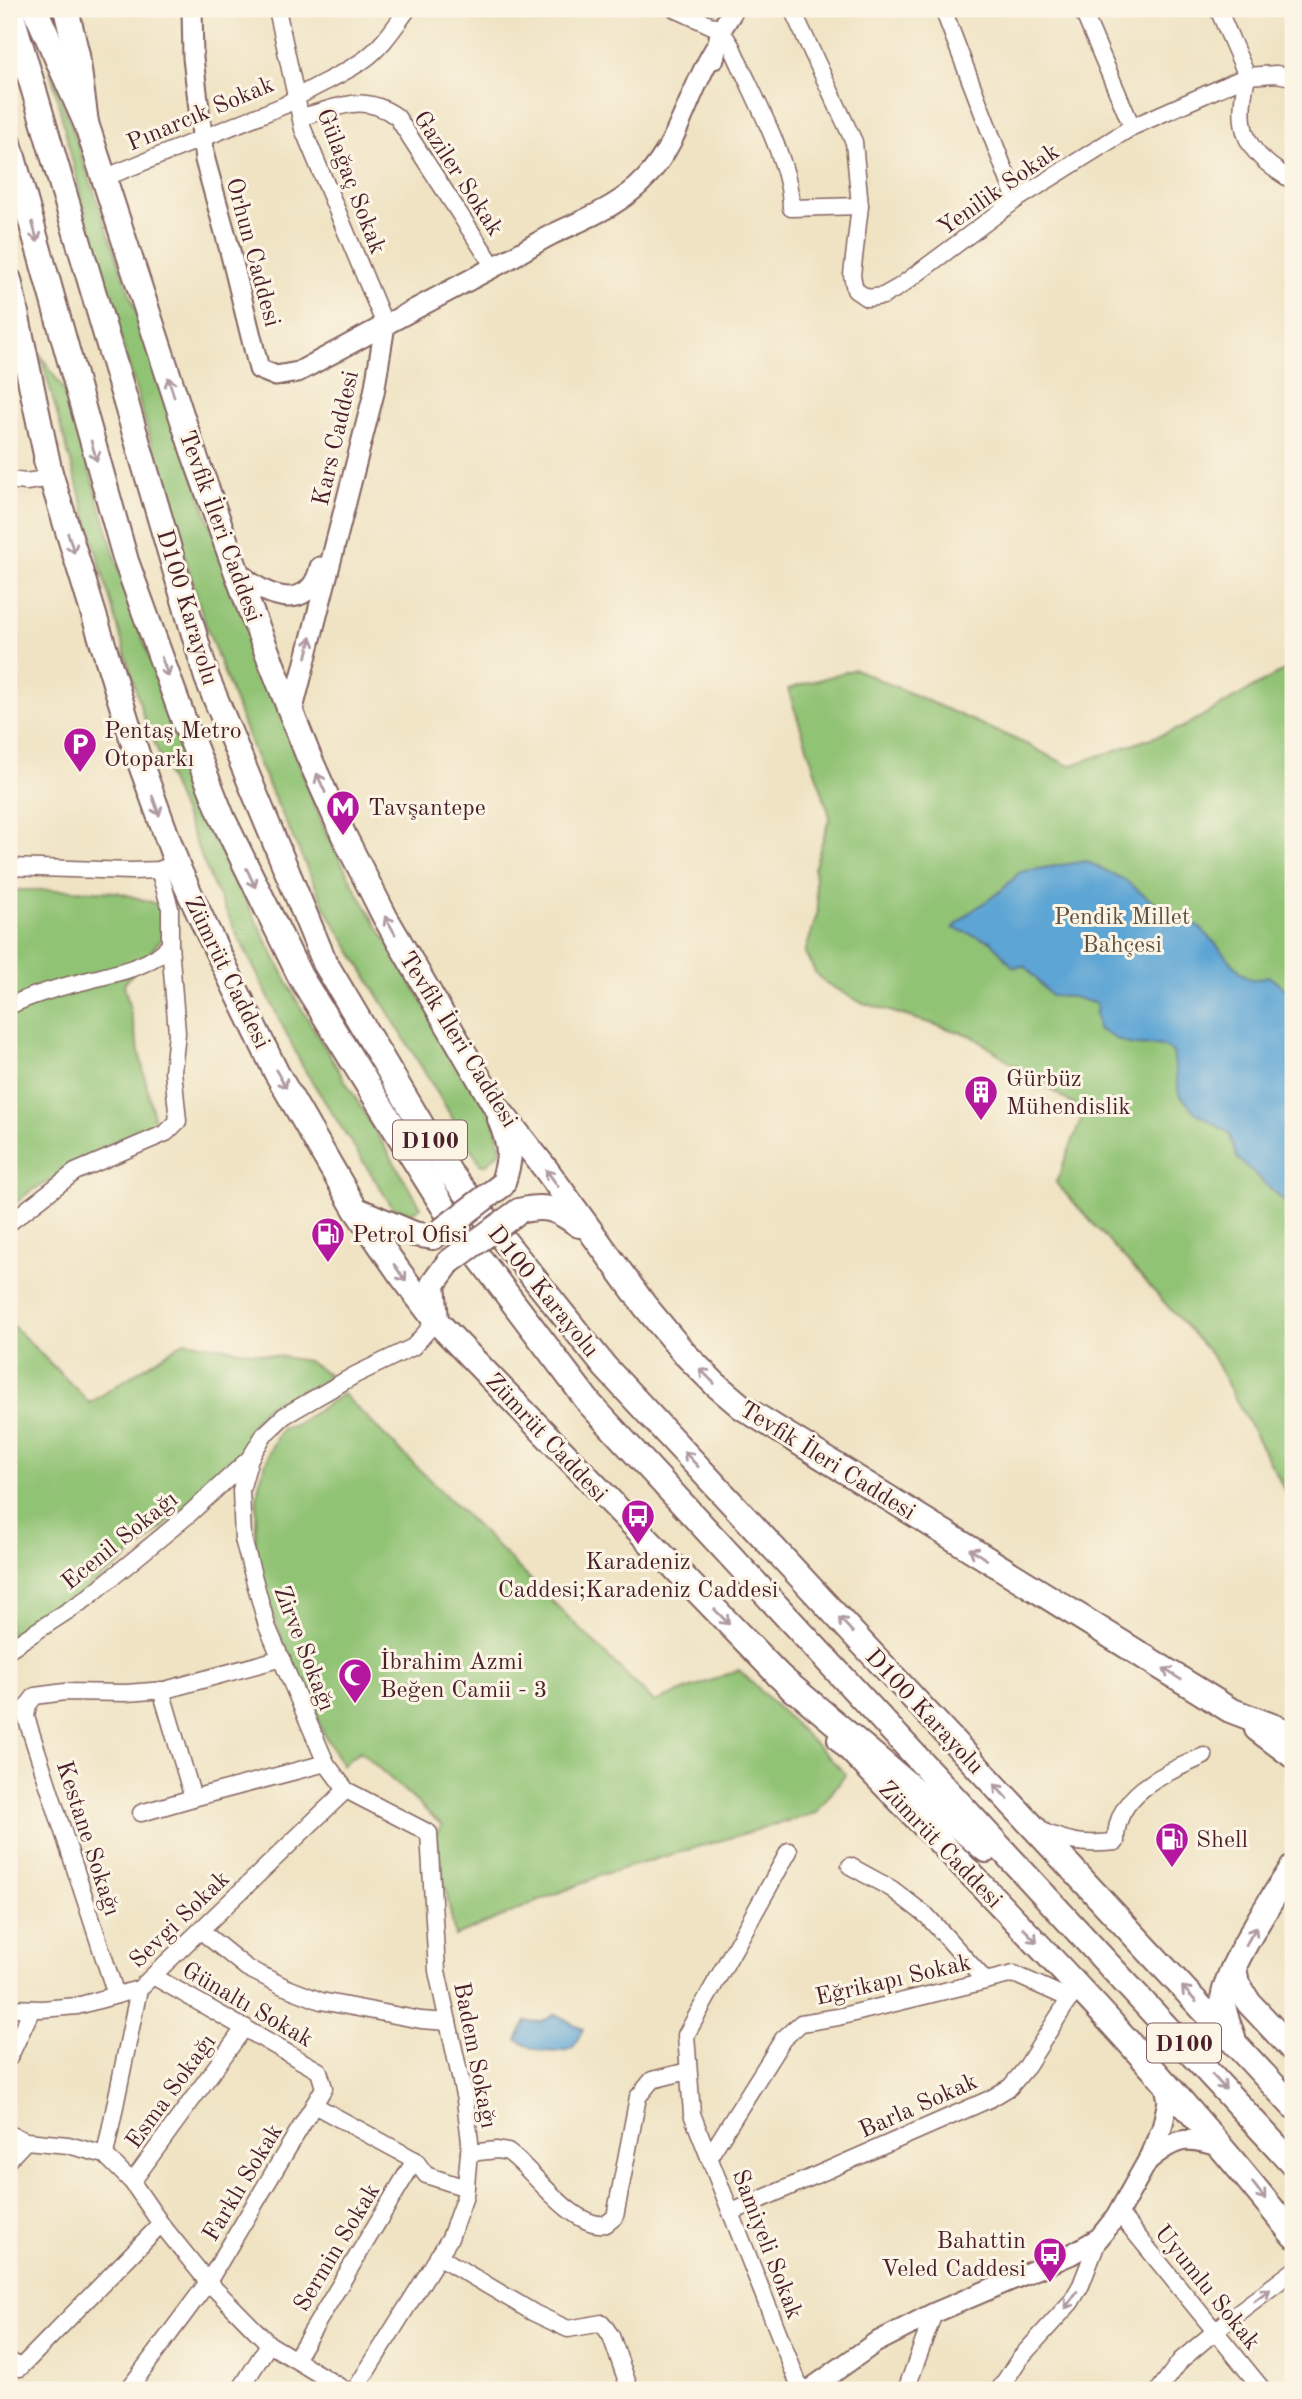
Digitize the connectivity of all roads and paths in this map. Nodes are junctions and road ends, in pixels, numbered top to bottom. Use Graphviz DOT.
graph roads {
  1 [pos="10,9"];
  2 [pos="35,9"];
  3 [pos="54,9"];
  4 [pos="67,9"];
  5 [pos="192,9"];
  6 [pos="277,9"];
  7 [pos="408,9"];
  8 [pos="675,9"];
  9 [pos="734,9"];
  10 [pos="792,9"];
  11 [pos="943,9"];
  12 [pos="1082,9"];
  13 [pos="1218,9"];
  14 [pos="718,39"];
  15 [pos="1247,76"];
  16 [pos="1293,77"];
  17 [pos="298,96"];
  18 [pos="301,117"];
  19 [pos="86,123"];
  20 [pos="1132,127"];
  21 [pos="201,139"];
  22 [pos="9,143"];
  23 [pos="104,178"];
  24 [pos="1293,181"];
  25 [pos="1016,200"];
  26 [pos="860,206"];
  27 [pos="494,267"];
  28 [pos="9,280"];
  29 [pos="385,325"];
  30 [pos="9,335"];
  31 [pos="377,364"];
  32 [pos="51,478"];
  33 [pos="9,480"];
  34 [pos="235,568"];
  35 [pos="292,713"];
  36 [pos="9,867"];
  37 [pos="168,867"];
  38 [pos="170,945"];
  39 [pos="9,1006"];
  40 [pos="494,1104"];
  41 [pos="356,1210"];
  42 [pos="9,1223"];
  43 [pos="592,1233"];
  44 [pos="436,1321"];
  45 [pos="250,1458"];
  46 [pos="9,1649"];
  47 [pos="282,1658"];
  48 [pos="778,1675"];
  49 [pos="161,1690"];
  50 [pos="1230,1710"];
  51 [pos="1293,1734"];
  52 [pos="1203,1756"];
  53 [pos="1293,1756"];
  54 [pos="326,1763"];
  55 [pos="346,1790"];
  56 [pos="193,1798"];
  57 [pos="141,1813"];
  58 [pos="1035,1829"];
  59 [pos="789,1851"];
  60 [pos="850,1866"];
  61 [pos="1293,1867"];
  62 [pos="1073,1923"];
  63 [pos="201,1931"];
  64 [pos="1234,1967"];
  65 [pos="153,1976"];
  66 [pos="985,1980"];
  67 [pos="139,1989"];
  68 [pos="1074,1992"];
  69 [pos="116,1995"];
  70 [pos="9,2008"];
  71 [pos="32,2009"];
  72 [pos="448,2022"];
  73 [pos="245,2027"];
  74 [pos="1236,2045"];
  75 [pos="1293,2050"];
  76 [pos="9,2058"];
  77 [pos="688,2070"];
  78 [pos="1164,2081"];
  79 [pos="314,2105"];
  80 [pos="1293,2106"];
  81 [pos="9,2134"];
  82 [pos="26,2141"];
  83 [pos="1224,2148"];
  84 [pos="469,2153"];
  85 [pos="104,2155"];
  86 [pos="709,2157"];
  87 [pos="9,2159"];
  88 [pos="415,2160"];
  89 [pos="1147,2162"];
  90 [pos="1293,2164"];
  91 [pos="132,2182"];
  92 [pos="466,2188"];
  93 [pos="732,2212"];
  94 [pos="1118,2212"];
  95 [pos="161,2224"];
  96 [pos="1293,2235"];
  97 [pos="1099,2238"];
  98 [pos="438,2256"];
  99 [pos="1293,2271"];
  100 [pos="208,2282"];
  101 [pos="934,2313"];
  102 [pos="1215,2331"];
  103 [pos="269,2344"];
  104 [pos="296,2358"];
  105 [pos="14,2364"];
  106 [pos="128,2390"];
  107 [pos="240,2390"];
  108 [pos="345,2390"];
  109 [pos="355,2390"];
  110 [pos="629,2390"];
  111 [pos="801,2390"];
  112 [pos="809,2390"];
  113 [pos="906,2390"];
  114 [pos="999,2390"];
  115 [pos="1159,2390"];
  116 [pos="1263,2390"];
  58 -- 1 [label="main road, D100 Karayolu / D100, one-way"];
  2 -- 19 [label="main road"];
  3 -- 19 [label="main road"];
  4 -- 19 [label="main road, Tevfik İleri Caddesi"];
  5 -- 21 [label="street, Orhun Caddesi"];
  6 -- 17 [label="street, Gülağaç Sokak"];
  7 -- 17 [label="street, Pınarcık Sokak"];
  8 -- 14 [label="street"];
  9 -- 14 [label="street"];
  10 -- 26 [label="street"];
  11 -- 25 [label="street"];
  12 -- 20 [label="street"];
  13 -- 15 [label="street"];
  14 -- 26 [label="street"];
  14 -- 27 [label="street"];
  15 -- 16 [label="street"];
  15 -- 20 [label="street, Yenilik Sokak"];
  15 -- 24 [label="street"];
  17 -- 18 [label="street, Gülağaç Sokak"];
  17 -- 21 [label="street, Pınarcık Sokak"];
  18 -- 27 [label="street, Gaziler Sokak"];
  18 -- 29 [label="street, Gülağaç Sokak"];
  19 -- 23 [label="main road, Tevfik İleri Caddesi"];
  20 -- 25 [label="street, Yenilik Sokak"];
  21 -- 23 [label="street, Pınarcık Sokak"];
  21 -- 29 [label="street, Orhun Caddesi"];
  22 -- 62 [label="main road, D100 Karayolu / D100, one-way"];
  34 -- 23 [label="main road, Tevfik İleri Caddesi, one-way"];
  25 -- 26 [label="street, Yenilik Sokak"];
  27 -- 29 [label="street"];
  28 -- 32 [label="main road"];
  29 -- 31 [label="street"];
  30 -- 32 [label="main road"];
  31 -- 34 [label="street, Kars Caddesi"];
  35 -- 31 [label="street, Kars Caddesi, one-way"];
  32 -- 33 [label="street"];
  32 -- 37 [label="main road, Zümrüt Caddesi, one-way"];
  34 -- 35 [label="main road, Tevfik İleri Caddesi"];
  40 -- 35 [label="main road, Tevfik İleri Caddesi, one-way"];
  36 -- 37 [label="street"];
  37 -- 38 [label="street"];
  37 -- 41 [label="main road, Zümrüt Caddesi, one-way"];
  38 -- 39 [label="street"];
  38 -- 42 [label="street"];
  40 -- 41 [label="main road, bridge"];
  43 -- 40 [label="main road, Tevfik İleri Caddesi, one-way"];
  41 -- 44 [label="main road, Zümrüt Caddesi, one-way"];
  43 -- 44 [label="main road, bridge"];
  50 -- 43 [label="main road, Tevfik İleri Caddesi, one-way"];
  44 -- 45 [label="street, Zirve Sokağı"];
  44 -- 48 [label="main road, Zümrüt Caddesi, one-way"];
  45 -- 46 [label="street, Ecenil Sokağı"];
  45 -- 47 [label="street, Zirve Sokağı"];
  47 -- 49 [label="street"];
  47 -- 54 [label="street, Zirve Sokağı"];
  48 -- 62 [label="main road"];
  48 -- 68 [label="main road, Zümrüt Caddesi, one-way"];
  49 -- 56 [label="street"];
  49 -- 69 [label="street, Kestane Sokağı"];
  50 -- 51 [label="main road, Tevfik İleri Caddesi"];
  50 -- 53 [label="main road"];
  52 -- 58 [label="street"];
  54 -- 55 [label="street, Zirve Sokağı"];
  54 -- 56 [label="street"];
  55 -- 63 [label="street, Sevgi Sokak"];
  55 -- 72 [label="street, Badem Sokağı"];
  56 -- 57 [label="street"];
  74 -- 58 [label="main road, D100 Karayolu / D100, one-way"];
  59 -- 77 [label="street, Samiyeli Sokak"];
  60 -- 66 [label="street"];
  64 -- 61 [label="main road, one-way"];
  62 -- 90 [label="main road, D100 Karayolu / D100, one-way"];
  63 -- 65 [label="street, Sevgi Sokak"];
  63 -- 72 [label="street"];
  64 -- 74 [label="main road"];
  64 -- 75 [label="main road"];
  65 -- 67 [label="street, Sevgi Sokak"];
  65 -- 73 [label="street, Günaltı Sokak"];
  66 -- 68 [label="street, Eğrikapı Sokak"];
  66 -- 86 [label="street, Eğrikapı Sokak"];
  67 -- 69 [label="street, Sevgi Sokak"];
  67 -- 85 [label="street"];
  68 -- 78 [label="main road, Zümrüt Caddesi"];
  68 -- 93 [label="street, Barla Sokak"];
  69 -- 71 [label="street, Sevgi Sokak"];
  70 -- 71 [label="street, Sevgi Sokak"];
  71 -- 76 [label="street"];
  72 -- 84 [label="street, Badem Sokağı"];
  73 -- 79 [label="street, Günaltı Sokak"];
  73 -- 91 [label="street, Esma Sokağı"];
  74 -- 80 [label="main road, D100 Karayolu / D100"];
  77 -- 84 [label="street"];
  77 -- 86 [label="street, Samiyeli Sokak"];
  78 -- 83 [label="main road, Zümrüt Caddesi"];
  78 -- 89 [label="street"];
  79 -- 88 [label="street"];
  79 -- 100 [label="street, Farklı Sokak"];
  81 -- 82 [label="street"];
  82 -- 85 [label="street"];
  82 -- 87 [label="street"];
  83 -- 89 [label="street"];
  83 -- 96 [label="main road, Zümrüt Caddesi, one-way"];
  84 -- 92 [label="street, Badem Sokağı"];
  85 -- 91 [label="street"];
  86 -- 93 [label="street, Samiyeli Sokak"];
  88 -- 92 [label="street"];
  88 -- 104 [label="street, Sermin Sokak"];
  89 -- 94 [label="street"];
  91 -- 95 [label="street"];
  92 -- 98 [label="street, Badem Sokağı"];
  93 -- 111 [label="street, Samiyeli Sokak"];
  94 -- 97 [label="street"];
  94 -- 102 [label="street, Uyumlu Sokak"];
  95 -- 100 [label="street"];
  95 -- 105 [label="street"];
  97 -- 101 [label="street"];
  97 -- 114 [label="street, one-way"];
  98 -- 109 [label="street, Badem Sokağı"];
  98 -- 110 [label="street"];
  102 -- 99 [label="street, one-way"];
  100 -- 103 [label="street"];
  100 -- 106 [label="street, Farklı Sokak"];
  101 -- 112 [label="street"];
  101 -- 113 [label="street"];
  102 -- 115 [label="street"];
  102 -- 116 [label="street, Uyumlu Sokak"];
  103 -- 104 [label="street"];
  103 -- 107 [label="street"];
  104 -- 108 [label="street"];
}
